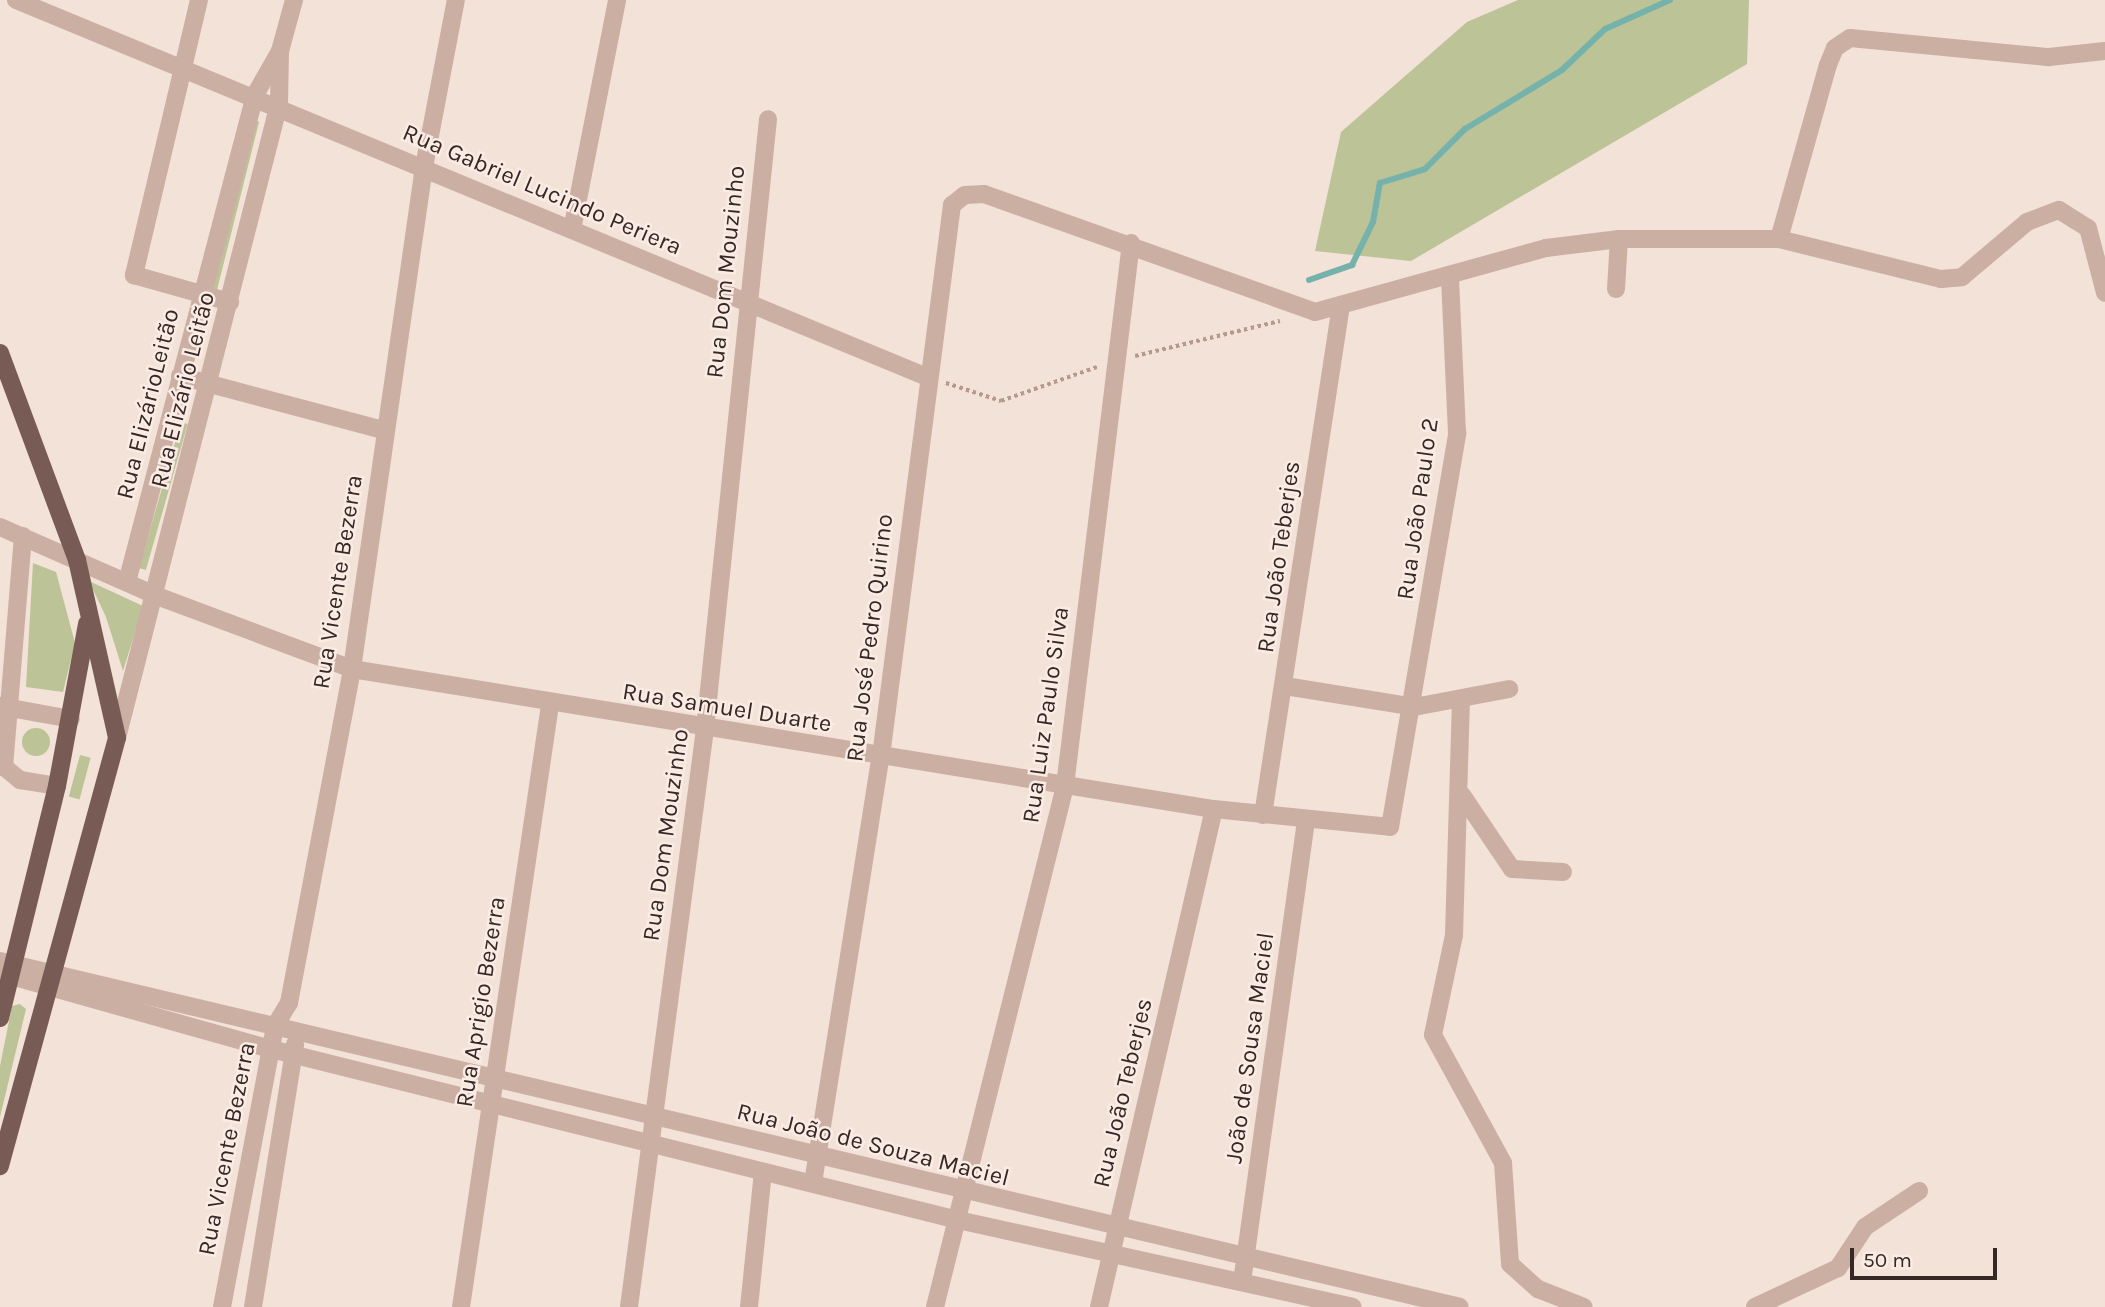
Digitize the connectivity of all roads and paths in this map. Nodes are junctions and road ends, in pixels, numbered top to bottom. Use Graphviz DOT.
graph roads {
  1 [pos="16,0"];
  2 [pos="199,0"];
  3 [pos="294,0"];
  4 [pos="456,0"];
  5 [pos="617,0"];
  6 [pos="280,51"];
  7 [pos="2105,51"];
  8 [pos="183,66"];
  9 [pos="255,95"];
  10 [pos="279,104"];
  11 [pos="768,118"];
  12 [pos="424,167"];
  13 [pos="572,230"];
  14 [pos="1619,239"];
  15 [pos="1779,239"];
  16 [pos="1131,243"];
  17 [pos="1450,276"];
  18 [pos="1616,289"];
  19 [pos="2105,293"];
  20 [pos="201,294"];
  21 [pos="230,302"];
  22 [pos="746,304"];
  23 [pos="1341,305"];
  24 [pos="0,353"];
  25 [pos="180,376"];
  26 [pos="927,377"];
  27 [pos="211,384"];
  28 [pos="386,431"];
  29 [pos="0,527"];
  30 [pos="23,536"];
  31 [pos="77,560"];
  32 [pos="127,582"];
  33 [pos="158,596"];
  34 [pos="8,599"];
  35 [pos="88,617"];
  36 [pos="352,669"];
  37 [pos="1284,686"];
  38 [pos="1509,689"];
  39 [pos="1461,699"];
  40 [pos="550,705"];
  41 [pos="4,706"];
  42 [pos="1414,707"];
  43 [pos="71,719"];
  44 [pos="705,729"];
  45 [pos="117,738"];
  46 [pos="881,756"];
  47 [pos="57,786"];
  48 [pos="1065,786"];
  49 [pos="1462,796"];
  50 [pos="1214,808"];
  51 [pos="1263,815"];
  52 [pos="1306,820"];
  53 [pos="1390,827"];
  54 [pos="1563,872"];
  55 [pos="6,960"];
  56 [pos="51,968"];
  57 [pos="4,976"];
  58 [pos="47,990"];
  59 [pos="289,1003"];
  60 [pos="0,1018"];
  61 [pos="275,1027"];
  62 [pos="297,1032"];
  63 [pos="271,1049"];
  64 [pos="293,1054"];
  65 [pos="495,1079"];
  66 [pos="490,1104"];
  67 [pos="653,1116"];
  68 [pos="649,1142"];
  69 [pos="817,1157"];
  70 [pos="0,1166"];
  71 [pos="763,1172"];
  72 [pos="813,1183"];
  73 [pos="1919,1191"];
  74 [pos="965,1194"];
  75 [pos="958,1220"];
  76 [pos="1117,1227"];
  77 [pos="1112,1253"];
  78 [pos="1246,1255"];
  79 [pos="1242,1282"];
  80 [pos="222,1307"];
  81 [pos="253,1307"];
  82 [pos="461,1307"];
  83 [pos="629,1307"];
  84 [pos="749,1307"];
  85 [pos="935,1307"];
  86 [pos="1099,1307"];
  87 [pos="1353,1307"];
  88 [pos="1460,1307"];
  89 [pos="1584,1307"];
  90 [pos="1755,1307"];
  1 -- 8 [label="street, Rua Gabriel Lucindo Periera"];
  2 -- 8 [label="street"];
  3 -- 6 [label="street, Rua ElizárioLeitão"];
  4 -- 12 [label="street, Rua Vicente Bezerra"];
  5 -- 13 [label="street"];
  6 -- 9 [label="street, Rua ElizárioLeitão"];
  6 -- 10 [label="street, Rua Elizário Leitão"];
  7 -- 15 [label="street"];
  8 -- 9 [label="street, Rua Gabriel Lucindo Periera"];
  8 -- 20 [label="street"];
  9 -- 10 [label="street, Rua Gabriel Lucindo Periera"];
  9 -- 20 [label="street, Rua ElizárioLeitão"];
  10 -- 12 [label="street, Rua Gabriel Lucindo Periera"];
  10 -- 21 [label="street, Rua Elizário Leitão"];
  11 -- 22 [label="street, Rua Dom Mouzinho"];
  12 -- 13 [label="street, Rua Gabriel Lucindo Periera"];
  12 -- 28 [label="street, Rua Vicente Bezerra"];
  13 -- 22 [label="street, Rua Gabriel Lucindo Periera"];
  14 -- 15 [label="street"];
  14 -- 17 [label="street"];
  14 -- 18 [label="street"];
  15 -- 19 [label="street"];
  16 -- 23 [label="street"];
  16 -- 26 [label="street, Rua José Pedro Quirino"];
  16 -- 48 [label="street, Rua Luiz Paulo Silva"];
  17 -- 23 [label="street"];
  17 -- 42 [label="street, Rua João Paulo 2"];
  20 -- 21 [label="street"];
  20 -- 25 [label="street, Rua ElizárioLeitão"];
  21 -- 27 [label="street, Rua Elizário Leitão"];
  22 -- 26 [label="street, Rua Gabriel Lucindo Periera"];
  22 -- 44 [label="street, Rua Dom Mouzinho"];
  23 -- 37 [label="street, Rua João Teberjes"];
  24 -- 31 [label="main road"];
  25 -- 27 [label="street"];
  25 -- 32 [label="street, Rua ElizárioLeitão"];
  26 -- 46 [label="street, Rua José Pedro Quirino"];
  27 -- 28 [label="street"];
  27 -- 33 [label="street, Rua Elizário Leitão"];
  28 -- 36 [label="street, Rua Vicente Bezerra"];
  29 -- 30 [label="street, Rua Samuel Duarte"];
  30 -- 31 [label="street, Rua Samuel Duarte"];
  30 -- 34 [label="street"];
  31 -- 32 [label="street, Rua Samuel Duarte"];
  31 -- 35 [label="main road"];
  32 -- 33 [label="street, Rua Samuel Duarte"];
  33 -- 36 [label="street, Rua Samuel Duarte"];
  33 -- 45 [label="street, Rua Elizário Leitão"];
  34 -- 41 [label="street"];
  35 -- 43 [label="main road"];
  35 -- 45 [label="main road"];
  36 -- 40 [label="street, Rua Samuel Duarte"];
  36 -- 59 [label="street, Rua Vicente Bezerra"];
  37 -- 42 [label="street"];
  37 -- 51 [label="street, Rua João Teberjes"];
  38 -- 39 [label="street"];
  39 -- 42 [label="street"];
  39 -- 49 [label="street"];
  40 -- 44 [label="street, Rua Samuel Duarte"];
  40 -- 65 [label="street, Rua Aprigio Bezerra"];
  41 -- 43 [label="street"];
  41 -- 47 [label="street"];
  42 -- 53 [label="street, Rua João Paulo 2"];
  43 -- 47 [label="main road"];
  44 -- 46 [label="street, Rua Samuel Duarte"];
  44 -- 67 [label="street, Rua Dom Mouzinho"];
  45 -- 56 [label="main road"];
  46 -- 48 [label="street, Rua Samuel Duarte"];
  46 -- 69 [label="street, Rua José Pedro Quirino"];
  47 -- 55 [label="main road"];
  48 -- 50 [label="street, Rua Samuel Duarte"];
  48 -- 74 [label="street, Rua Luiz Paulo Silva"];
  49 -- 54 [label="street"];
  49 -- 89 [label="street"];
  50 -- 51 [label="street, Rua Samuel Duarte"];
  50 -- 76 [label="street, Rua João Teberjes"];
  51 -- 52 [label="street, Rua Samuel Duarte"];
  52 -- 53 [label="street, Rua Samuel Duarte"];
  52 -- 78 [label="street, João de Sousa Maciel"];
  55 -- 56 [label="street, Rua João de Souza Maciel"];
  55 -- 57 [label="main road"];
  56 -- 58 [label="main road"];
  56 -- 61 [label="street, Rua João de Souza Maciel"];
  57 -- 58 [label="street, Rua João de Souza Maciel"];
  57 -- 60 [label="main road"];
  58 -- 63 [label="street, Rua João de Souza Maciel"];
  58 -- 70 [label="main road"];
  59 -- 61 [label="street, Rua Vicente Bezerra"];
  59 -- 62 [label="street, Rua Vicente Bezerra"];
  61 -- 62 [label="street, Rua João de Souza Maciel"];
  61 -- 63 [label="street, Rua Vicente Bezerra"];
  62 -- 64 [label="street, Rua Vicente Bezerra"];
  62 -- 65 [label="street, Rua João de Souza Maciel"];
  63 -- 64 [label="street, Rua João de Souza Maciel"];
  63 -- 80 [label="street, Rua Vicente Bezerra"];
  64 -- 66 [label="street, Rua João de Souza Maciel"];
  64 -- 81 [label="street, Rua Vicente Bezerra"];
  65 -- 66 [label="street, Rua Aprigio Bezerra"];
  65 -- 67 [label="street, Rua João de Souza Maciel"];
  66 -- 68 [label="street, Rua João de Souza Maciel"];
  66 -- 82 [label="street, Rua Aprigio Bezerra"];
  67 -- 68 [label="street, Rua Dom Mouzinho"];
  67 -- 69 [label="street, Rua João de Souza Maciel"];
  68 -- 71 [label="street, Rua João de Souza Maciel"];
  68 -- 83 [label="street, Rua Dom Mouzinho"];
  69 -- 72 [label="street, Rua José Pedro Quirino"];
  69 -- 74 [label="street, Rua João de Souza Maciel"];
  71 -- 72 [label="street, Rua João de Souza Maciel"];
  71 -- 84 [label="street"];
  72 -- 75 [label="street, Rua João de Souza Maciel"];
  73 -- 90 [label="street"];
  74 -- 75 [label="street, Rua Luiz Paulo Silva"];
  74 -- 76 [label="street, Rua João de Souza Maciel"];
  75 -- 77 [label="street, Rua João de Souza Maciel"];
  75 -- 85 [label="street, Rua Luiz Paulo Silva"];
  76 -- 77 [label="street, Rua João Teberjes"];
  76 -- 78 [label="street, Rua João de Souza Maciel"];
  77 -- 79 [label="street, Rua João de Souza Maciel"];
  77 -- 86 [label="street, Rua João Teberjes"];
  78 -- 79 [label="street, João de Sousa Maciel"];
  78 -- 88 [label="street, Rua João de Souza Maciel"];
  79 -- 87 [label="street, Rua João de Souza Maciel"];
}
